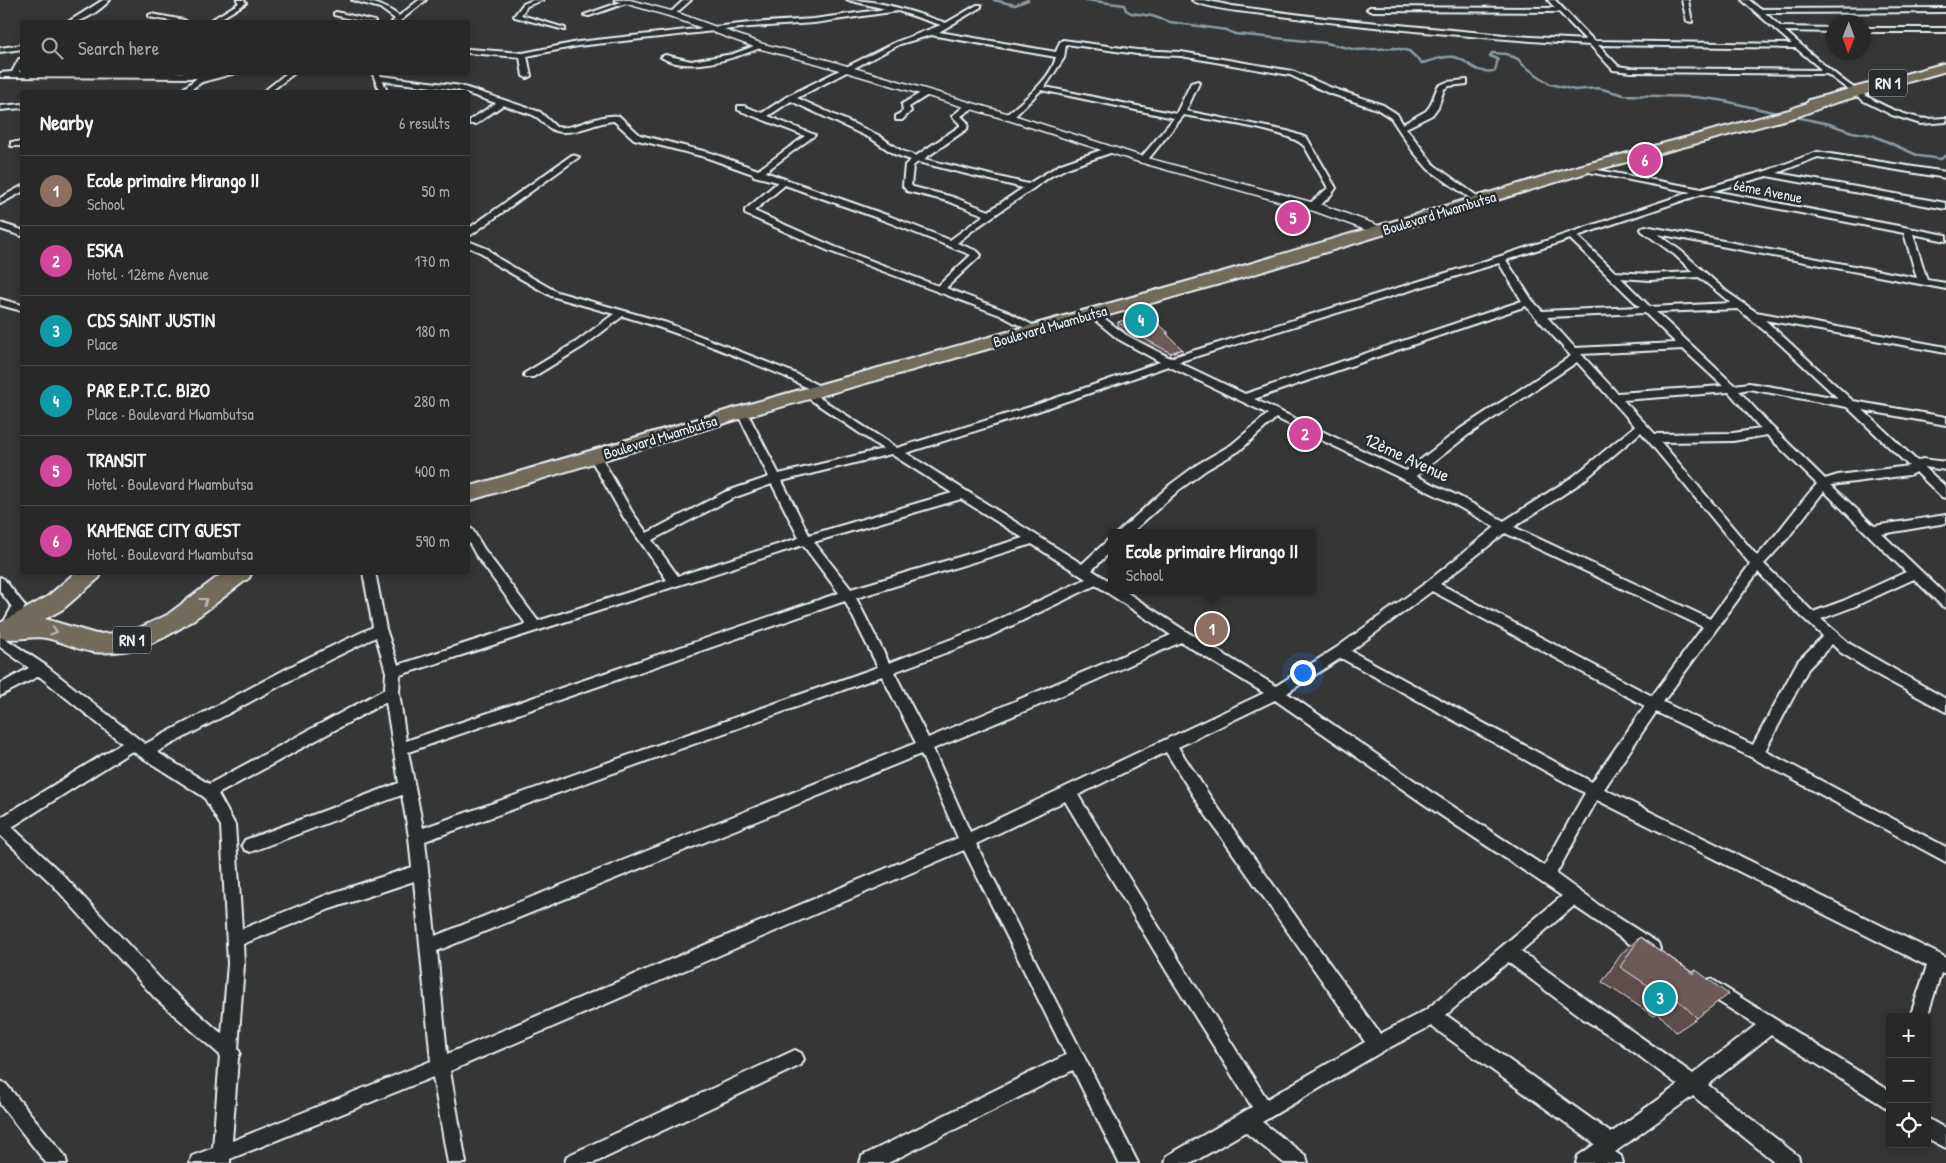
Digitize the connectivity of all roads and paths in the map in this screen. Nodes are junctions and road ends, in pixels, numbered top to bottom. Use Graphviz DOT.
graph roads {
  1 [pos="107,0"];
  2 [pos="240,0"];
  3 [pos="355,0"];
  4 [pos="423,0"];
  5 [pos="540,0"];
  6 [pos="688,0"];
  7 [pos="850,0"];
  8 [pos="1195,0"];
  9 [pos="1365,0"];
  10 [pos="1551,0"];
  11 [pos="1685,0"];
  12 [pos="1745,0"];
  13 [pos="623,1"];
  14 [pos="979,6"];
  15 [pos="898,8"];
  16 [pos="1370,9"];
  17 [pos="1560,10"];
  18 [pos="1946,10"];
  19 [pos="1759,11"];
  20 [pos="336,14"];
  21 [pos="672,14"];
  22 [pos="587,15"];
  23 [pos="151,16"];
  24 [pos="75,20"];
  25 [pos="173,20"];
  26 [pos="214,20"];
  27 [pos="363,20"];
  28 [pos="396,20"];
  29 [pos="398,20"];
  30 [pos="1690,21"];
  31 [pos="946,25"];
  32 [pos="1381,26"];
  33 [pos="563,29"];
  34 [pos="1780,29"];
  35 [pos="712,30"];
  36 [pos="1826,30"];
  37 [pos="1871,30"];
  38 [pos="1946,30"];
  39 [pos="931,33"];
  40 [pos="1593,44"];
  41 [pos="760,46"];
  42 [pos="1799,46"];
  43 [pos="20,47"];
  44 [pos="0,50"];
  45 [pos="470,50"];
  46 [pos="523,55"];
  47 [pos="1059,55"];
  48 [pos="665,57"];
  49 [pos="20,64"];
  50 [pos="1946,67"];
  51 [pos="849,70"];
  52 [pos="1830,72"];
  53 [pos="14,74"];
  54 [pos="20,74"];
  55 [pos="0,75"];
  56 [pos="198,75"];
  57 [pos="218,75"];
  58 [pos="289,75"];
  59 [pos="377,75"];
  60 [pos="212,76"];
  61 [pos="527,76"];
  62 [pos="1464,82"];
  63 [pos="1195,83"];
  64 [pos="1040,88"];
  65 [pos="186,90"];
  66 [pos="269,90"];
  67 [pos="382,90"];
  68 [pos="464,90"];
  69 [pos="470,92"];
  70 [pos="1856,92"];
  71 [pos="927,93"];
  72 [pos="791,98"];
  73 [pos="503,102"];
  74 [pos="20,106"];
  75 [pos="970,106"];
  76 [pos="0,108"];
  77 [pos="741,108"];
  78 [pos="764,115"];
  79 [pos="1180,115"];
  80 [pos="1009,117"];
  81 [pos="899,118"];
  82 [pos="1946,120"];
  83 [pos="473,122"];
  84 [pos="1401,128"];
  85 [pos="1110,150"];
  86 [pos="575,157"];
  87 [pos="915,159"];
  88 [pos="1143,160"];
  89 [pos="1584,169"];
  90 [pos="757,174"];
  91 [pos="1769,174"];
  92 [pos="1946,175"];
  93 [pos="782,183"];
  94 [pos="1030,187"];
  95 [pos="20,190"];
  96 [pos="1700,192"];
  97 [pos="0,201"];
  98 [pos="1480,201"];
  99 [pos="1312,206"];
  100 [pos="1946,206"];
  101 [pos="990,214"];
  102 [pos="1626,217"];
  103 [pos="0,226"];
  104 [pos="1645,228"];
  105 [pos="1381,230"];
  106 [pos="20,232"];
  107 [pos="470,232"];
  108 [pos="1908,232"];
  109 [pos="1572,235"];
  110 [pos="1946,238"];
  111 [pos="951,244"];
  112 [pos="470,245"];
  113 [pos="1501,259"];
  114 [pos="1701,274"];
  115 [pos="1612,275"];
  116 [pos="1923,282"];
  117 [pos="1946,286"];
  118 [pos="939,290"];
  119 [pos="0,302"];
  120 [pos="1528,302"];
  121 [pos="1740,306"];
  122 [pos="20,307"];
  123 [pos="1647,309"];
  124 [pos="621,313"];
  125 [pos="1093,314"];
  126 [pos="1541,314"];
  127 [pos="1753,315"];
  128 [pos="1034,330"];
  129 [pos="1685,346"];
  130 [pos="1946,350"];
  131 [pos="1575,354"];
  132 [pos="1169,362"];
  133 [pos="529,375"];
  134 [pos="1732,389"];
  135 [pos="815,392"];
  136 [pos="1614,397"];
  137 [pos="1245,398"];
  138 [pos="1849,404"];
  139 [pos="742,412"];
  140 [pos="1275,414"];
  141 [pos="1946,421"];
  142 [pos="1640,427"];
  143 [pos="1769,431"];
  144 [pos="1652,438"];
  145 [pos="895,451"];
  146 [pos="596,456"];
  147 [pos="1918,466"];
  148 [pos="1946,466"];
  149 [pos="1406,477"];
  150 [pos="776,479"];
  151 [pos="1824,484"];
  152 [pos="470,493"];
  153 [pos="963,494"];
  154 [pos="1946,494"];
  155 [pos="1946,519"];
  156 [pos="1504,527"];
  157 [pos="1128,529"];
  158 [pos="1871,531"];
  159 [pos="470,535"];
  160 [pos="645,539"];
  161 [pos="1034,539"];
  162 [pos="806,540"];
  163 [pos="1108,547"];
  164 [pos="1757,564"];
  165 [pos="1083,570"];
  166 [pos="1916,573"];
  167 [pos="88,575"];
  168 [pos="237,575"];
  169 [pos="369,575"];
  170 [pos="1097,579"];
  171 [pos="0,582"];
  172 [pos="675,582"];
  173 [pos="1431,585"];
  174 [pos="1108,587"];
  175 [pos="1119,594"];
  176 [pos="848,595"];
  177 [pos="1946,603"];
  178 [pos="1810,618"];
  179 [pos="535,626"];
  180 [pos="1711,626"];
  181 [pos="380,629"];
  182 [pos="2,634"];
  183 [pos="1182,636"];
  184 [pos="1831,636"];
  185 [pos="1341,652"];
  186 [pos="40,669"];
  187 [pos="885,670"];
  188 [pos="394,672"];
  189 [pos="0,690"];
  190 [pos="392,692"];
  191 [pos="1276,693"];
  192 [pos="1654,704"];
  193 [pos="1946,706"];
  194 [pos="1169,745"];
  195 [pos="925,746"];
  196 [pos="138,747"];
  197 [pos="400,749"];
  198 [pos="1756,753"];
  199 [pos="408,787"];
  200 [pos="1594,791"];
  201 [pos="209,792"];
  202 [pos="1068,792"];
  203 [pos="0,826"];
  204 [pos="418,837"];
  205 [pos="967,841"];
  206 [pos="250,845"];
  207 [pos="1946,855"];
  208 [pos="421,872"];
  209 [pos="1546,876"];
  210 [pos="1574,896"];
  211 [pos="234,940"];
  212 [pos="428,947"];
  213 [pos="1508,952"];
  214 [pos="1661,954"];
  215 [pos="1941,965"];
  216 [pos="1702,982"];
  217 [pos="1920,1013"];
  218 [pos="1432,1016"];
  219 [pos="1769,1025"];
  220 [pos="1377,1045"];
  221 [pos="231,1053"];
  222 [pos="795,1059"];
  223 [pos="1076,1059"];
  224 [pos="440,1066"];
  225 [pos="1693,1085"];
  226 [pos="0,1090"];
  227 [pos="1886,1098"];
  228 [pos="1265,1111"];
  229 [pos="1246,1122"];
  230 [pos="1931,1130"];
  231 [pos="1946,1139"];
  232 [pos="1608,1153"];
  233 [pos="221,1158"];
  234 [pos="58,1163"];
  235 [pos="199,1163"];
  236 [pos="456,1163"];
  237 [pos="574,1163"];
  238 [pos="869,1163"];
  239 [pos="1130,1163"];
  240 [pos="1174,1163"];
  241 [pos="1299,1163"];
  242 [pos="1585,1163"];
  243 [pos="1792,1163"];
  1 -- 24 [label="street"];
  2 -- 26 [label="street"];
  3 -- 28 [label="street"];
  4 -- 29 [label="street"];
  5 -- 33 [label="street"];
  6 -- 21 [label="street"];
  7 -- 15 [label="street"];
  8 -- 32 [label="street"];
  9 -- 16 [label="street"];
  10 -- 17 [label="street"];
  11 -- 30 [label="street"];
  12 -- 19 [label="street"];
  13 -- 21 [label="street"];
  13 -- 22 [label="street"];
  14 -- 31 [label="street"];
  15 -- 31 [label="street"];
  15 -- 35 [label="street"];
  16 -- 17 [label="street"];
  16 -- 32 [label="street"];
  17 -- 40 [label="street"];
  18 -- 19 [label="street"];
  19 -- 34 [label="street"];
  20 -- 27 [label="street"];
  21 -- 35 [label="street"];
  23 -- 25 [label="street"];
  31 -- 39 [label="street"];
  32 -- 40 [label="street"];
  34 -- 36 [label="street"];
  34 -- 42 [label="street"];
  35 -- 41 [label="street"];
  35 -- 46 [label="street"];
  37 -- 38 [label="street"];
  39 -- 47 [label="street"];
  39 -- 51 [label="street"];
  40 -- 42 [label="street"];
  40 -- 52 [label="street"];
  41 -- 48 [label="street"];
  41 -- 51 [label="street"];
  42 -- 52 [label="street"];
  43 -- 44 [label="street"];
  45 -- 46 [label="street"];
  46 -- 61 [label="street"];
  47 -- 64 [label="street"];
  47 -- 84 [label="street"];
  49 -- 53 [label="street"];
  50 -- 70 [label="highway, Boulevard Mwambutsa / RN 1"];
  51 -- 71 [label="street"];
  51 -- 72 [label="street"];
  52 -- 70 [label="street"];
  53 -- 54 [label="street"];
  53 -- 55 [label="street"];
  56 -- 60 [label="street"];
  57 -- 60 [label="street"];
  58 -- 66 [label="street"];
  59 -- 67 [label="street"];
  59 -- 68 [label="street"];
  60 -- 65 [label="street"];
  62 -- 84 [label="street"];
  63 -- 79 [label="street"];
  64 -- 79 [label="street"];
  64 -- 80 [label="street"];
  69 -- 73 [label="street"];
  70 -- 82 [label="street"];
  70 -- 89 [label="highway, Boulevard Mwambutsa / RN 1"];
  71 -- 75 [label="street"];
  71 -- 81 [label="street"];
  72 -- 78 [label="street"];
  72 -- 87 [label="street"];
  73 -- 83 [label="street"];
  73 -- 90 [label="street"];
  74 -- 76 [label="street"];
  75 -- 80 [label="street"];
  75 -- 87 [label="street"];
  77 -- 78 [label="street"];
  78 -- 90 [label="street"];
  79 -- 88 [label="street"];
  79 -- 99 [label="street"];
  80 -- 85 [label="street"];
  84 -- 98 [label="street"];
  85 -- 88 [label="street"];
  85 -- 94 [label="street"];
  86 -- 107 [label="street"];
  87 -- 94 [label="street"];
  87 -- 101 [label="street"];
  88 -- 99 [label="street"];
  89 -- 96 [label="street, 6ème Avenue"];
  89 -- 98 [label="highway, Boulevard Mwambutsa / RN 1"];
  90 -- 93 [label="street"];
  91 -- 92 [label="street"];
  91 -- 96 [label="street"];
  91 -- 100 [label="street"];
  93 -- 111 [label="street"];
  93 -- 118 [label="street"];
  94 -- 101 [label="street"];
  95 -- 97 [label="street"];
  96 -- 102 [label="street"];
  96 -- 108 [label="street, 6ème Avenue"];
  98 -- 105 [label="highway, Boulevard Mwambutsa / RN 1"];
  99 -- 105 [label="street"];
  101 -- 111 [label="street"];
  102 -- 104 [label="street"];
  102 -- 109 [label="street"];
  103 -- 106 [label="street"];
  104 -- 114 [label="street"];
  104 -- 116 [label="street"];
  105 -- 125 [label="highway, Boulevard Mwambutsa / RN 1"];
  108 -- 110 [label="street, 6ème Avenue"];
  108 -- 116 [label="street"];
  109 -- 113 [label="street"];
  109 -- 115 [label="street"];
  111 -- 118 [label="street"];
  112 -- 124 [label="street"];
  113 -- 120 [label="street"];
  113 -- 132 [label="street"];
  114 -- 115 [label="street"];
  114 -- 121 [label="street"];
  115 -- 123 [label="street"];
  116 -- 117 [label="street"];
  118 -- 128 [label="street"];
  119 -- 122 [label="street"];
  120 -- 126 [label="street"];
  120 -- 137 [label="street"];
  121 -- 123 [label="street"];
  121 -- 127 [label="street"];
  123 -- 126 [label="street"];
  123 -- 129 [label="street"];
  124 -- 133 [label="street"];
  124 -- 135 [label="street"];
  125 -- 128 [label="highway, Boulevard Mwambutsa / RN 1"];
  125 -- 132 [label="street, 12ème Avenue"];
  126 -- 131 [label="street"];
  127 -- 130 [label="street"];
  127 -- 138 [label="street"];
  128 -- 135 [label="highway, Boulevard Mwambutsa / RN 1"];
  129 -- 131 [label="street"];
  129 -- 134 [label="street"];
  131 -- 136 [label="street"];
  131 -- 149 [label="street"];
  132 -- 137 [label="street, 12ème Avenue"];
  132 -- 145 [label="street"];
  134 -- 136 [label="street"];
  134 -- 138 [label="street"];
  134 -- 143 [label="street"];
  135 -- 139 [label="highway, Boulevard Mwambutsa / RN 1"];
  135 -- 145 [label="street"];
  136 -- 142 [label="street"];
  137 -- 140 [label="street, 12ème Avenue"];
  138 -- 141 [label="street"];
  138 -- 147 [label="street"];
  139 -- 146 [label="highway, Boulevard Mwambutsa / RN 1"];
  139 -- 150 [label="street"];
  140 -- 149 [label="street, 12ème Avenue"];
  140 -- 157 [label="street"];
  142 -- 144 [label="street"];
  142 -- 156 [label="street"];
  143 -- 144 [label="street"];
  143 -- 151 [label="street"];
  144 -- 164 [label="street"];
  145 -- 150 [label="street"];
  145 -- 153 [label="street"];
  146 -- 152 [label="highway, Boulevard Mwambutsa / RN 1"];
  146 -- 160 [label="street"];
  147 -- 148 [label="street"];
  147 -- 151 [label="street"];
  147 -- 154 [label="street"];
  149 -- 156 [label="street, 12ème Avenue"];
  150 -- 160 [label="street"];
  150 -- 162 [label="street"];
  151 -- 158 [label="street"];
  151 -- 164 [label="street"];
  153 -- 161 [label="street"];
  153 -- 162 [label="street"];
  155 -- 158 [label="street"];
  156 -- 173 [label="street"];
  156 -- 180 [label="street, 12ème Avenue"];
  158 -- 166 [label="street"];
  159 -- 179 [label="street"];
  160 -- 172 [label="street"];
  161 -- 165 [label="street"];
  161 -- 176 [label="street"];
  162 -- 172 [label="street"];
  162 -- 176 [label="street"];
  163 -- 165 [label="street"];
  164 -- 178 [label="street"];
  164 -- 180 [label="street"];
  165 -- 170 [label="street"];
  166 -- 177 [label="street"];
  166 -- 178 [label="street"];
  167 -- 182 [label="highway"];
  182 -- 168 [label="highway, RN 1, one-way"];
  169 -- 181 [label="street"];
  170 -- 174 [label="street"];
  170 -- 187 [label="street"];
  171 -- 182 [label="street"];
  172 -- 179 [label="street"];
  173 -- 185 [label="street"];
  173 -- 192 [label="street"];
  175 -- 183 [label="street"];
  176 -- 187 [label="street"];
  176 -- 197 [label="street"];
  178 -- 184 [label="street"];
  179 -- 188 [label="street"];
  180 -- 192 [label="street"];
  181 -- 188 [label="street"];
  181 -- 196 [label="street"];
  182 -- 186 [label="street"];
  183 -- 191 [label="street"];
  183 -- 195 [label="street"];
  184 -- 193 [label="street"];
  184 -- 198 [label="street"];
  185 -- 191 [label="street"];
  185 -- 200 [label="street"];
  186 -- 189 [label="street"];
  186 -- 196 [label="street"];
  187 -- 195 [label="street"];
  187 -- 204 [label="street"];
  188 -- 190 [label="street"];
  190 -- 197 [label="street"];
  190 -- 201 [label="street"];
  191 -- 194 [label="street"];
  191 -- 209 [label="street"];
  192 -- 198 [label="street"];
  192 -- 200 [label="street"];
  194 -- 202 [label="street"];
  194 -- 220 [label="street"];
  195 -- 205 [label="street"];
  195 -- 212 [label="street"];
  196 -- 201 [label="street"];
  196 -- 203 [label="street"];
  197 -- 199 [label="street"];
  198 -- 207 [label="street"];
  199 -- 204 [label="street"];
  199 -- 206 [label="street"];
  200 -- 209 [label="street"];
  200 -- 215 [label="street"];
  201 -- 211 [label="street"];
  202 -- 205 [label="street"];
  202 -- 228 [label="street"];
  203 -- 221 [label="street"];
  204 -- 208 [label="street"];
  205 -- 223 [label="street"];
  205 -- 224 [label="street"];
  208 -- 211 [label="street"];
  208 -- 212 [label="street"];
  209 -- 210 [label="street"];
  210 -- 213 [label="street"];
  210 -- 214 [label="street"];
  211 -- 221 [label="street"];
  212 -- 224 [label="street"];
  213 -- 218 [label="street"];
  213 -- 225 [label="street"];
  215 -- 217 [label="street"];
  216 -- 219 [label="street"];
  218 -- 220 [label="street"];
  218 -- 232 [label="street"];
  219 -- 225 [label="street"];
  219 -- 227 [label="street"];
  220 -- 228 [label="street"];
  221 -- 233 [label="street"];
  222 -- 237 [label="street"];
  223 -- 238 [label="street"];
  223 -- 239 [label="street"];
  224 -- 233 [label="street"];
  224 -- 236 [label="street"];
  225 -- 232 [label="street"];
  225 -- 243 [label="street"];
  226 -- 234 [label="street"];
  228 -- 229 [label="street"];
  229 -- 240 [label="street"];
  229 -- 241 [label="street"];
  230 -- 231 [label="street"];
  232 -- 242 [label="street"];
  233 -- 235 [label="street"];
}
